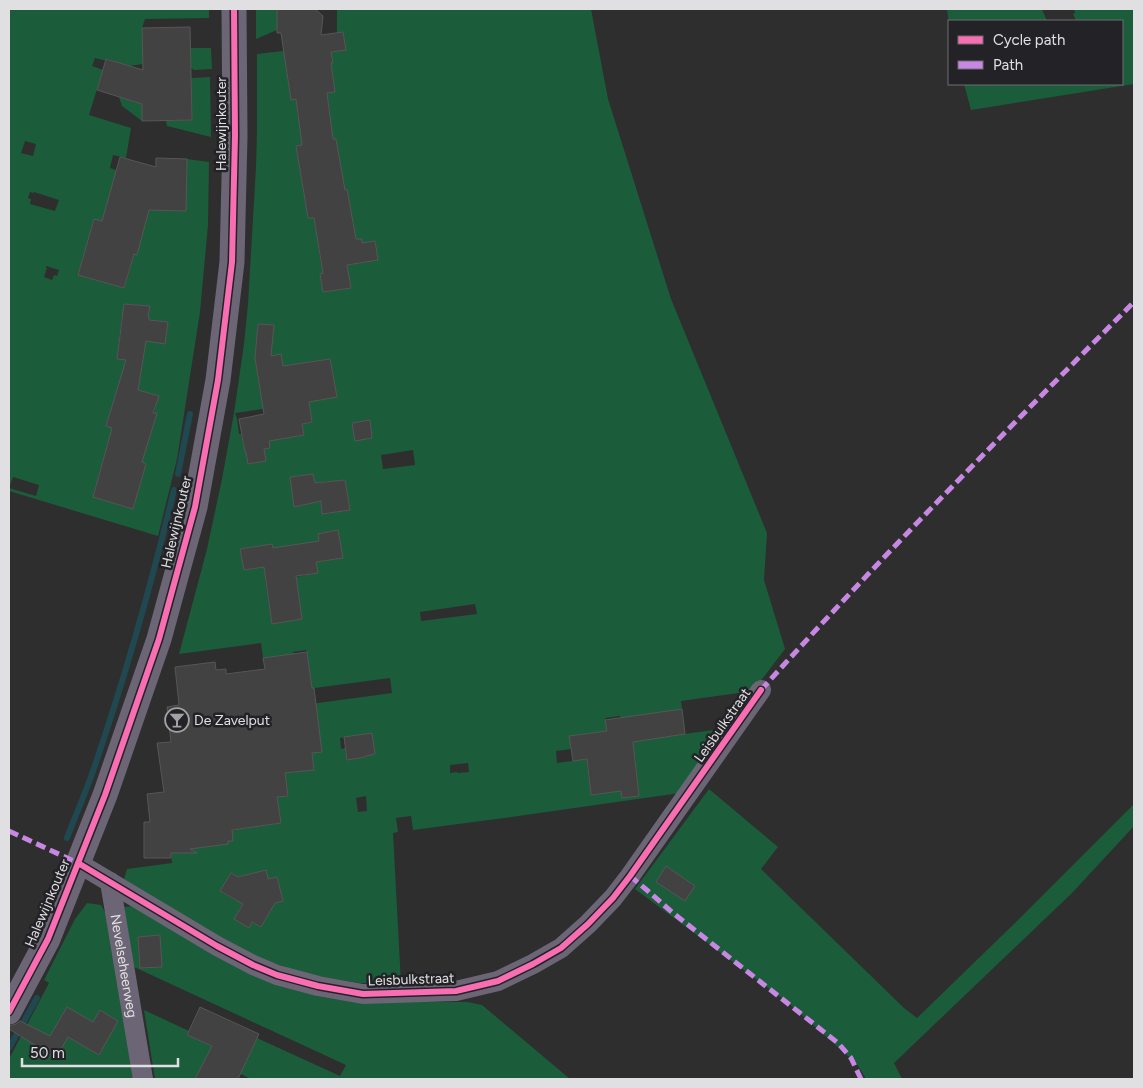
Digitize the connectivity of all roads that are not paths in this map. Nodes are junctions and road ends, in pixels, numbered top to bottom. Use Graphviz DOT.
graph roads {
  1 [pos="234,9"];
  2 [pos="761,690"];
  3 [pos="78,862"];
  4 [pos="110,882"];
  5 [pos="9,1012"];
  6 [pos="143,1079"];
  1 -- 3 [label="street, Halewijnkouter"];
  2 -- 4 [label="street, Leisbulkstraat"];
  3 -- 4 [label="street, Leisbulkstraat"];
  3 -- 5 [label="street, Halewijnkouter"];
  4 -- 6 [label="street, Nevelseheerweg"];
}
